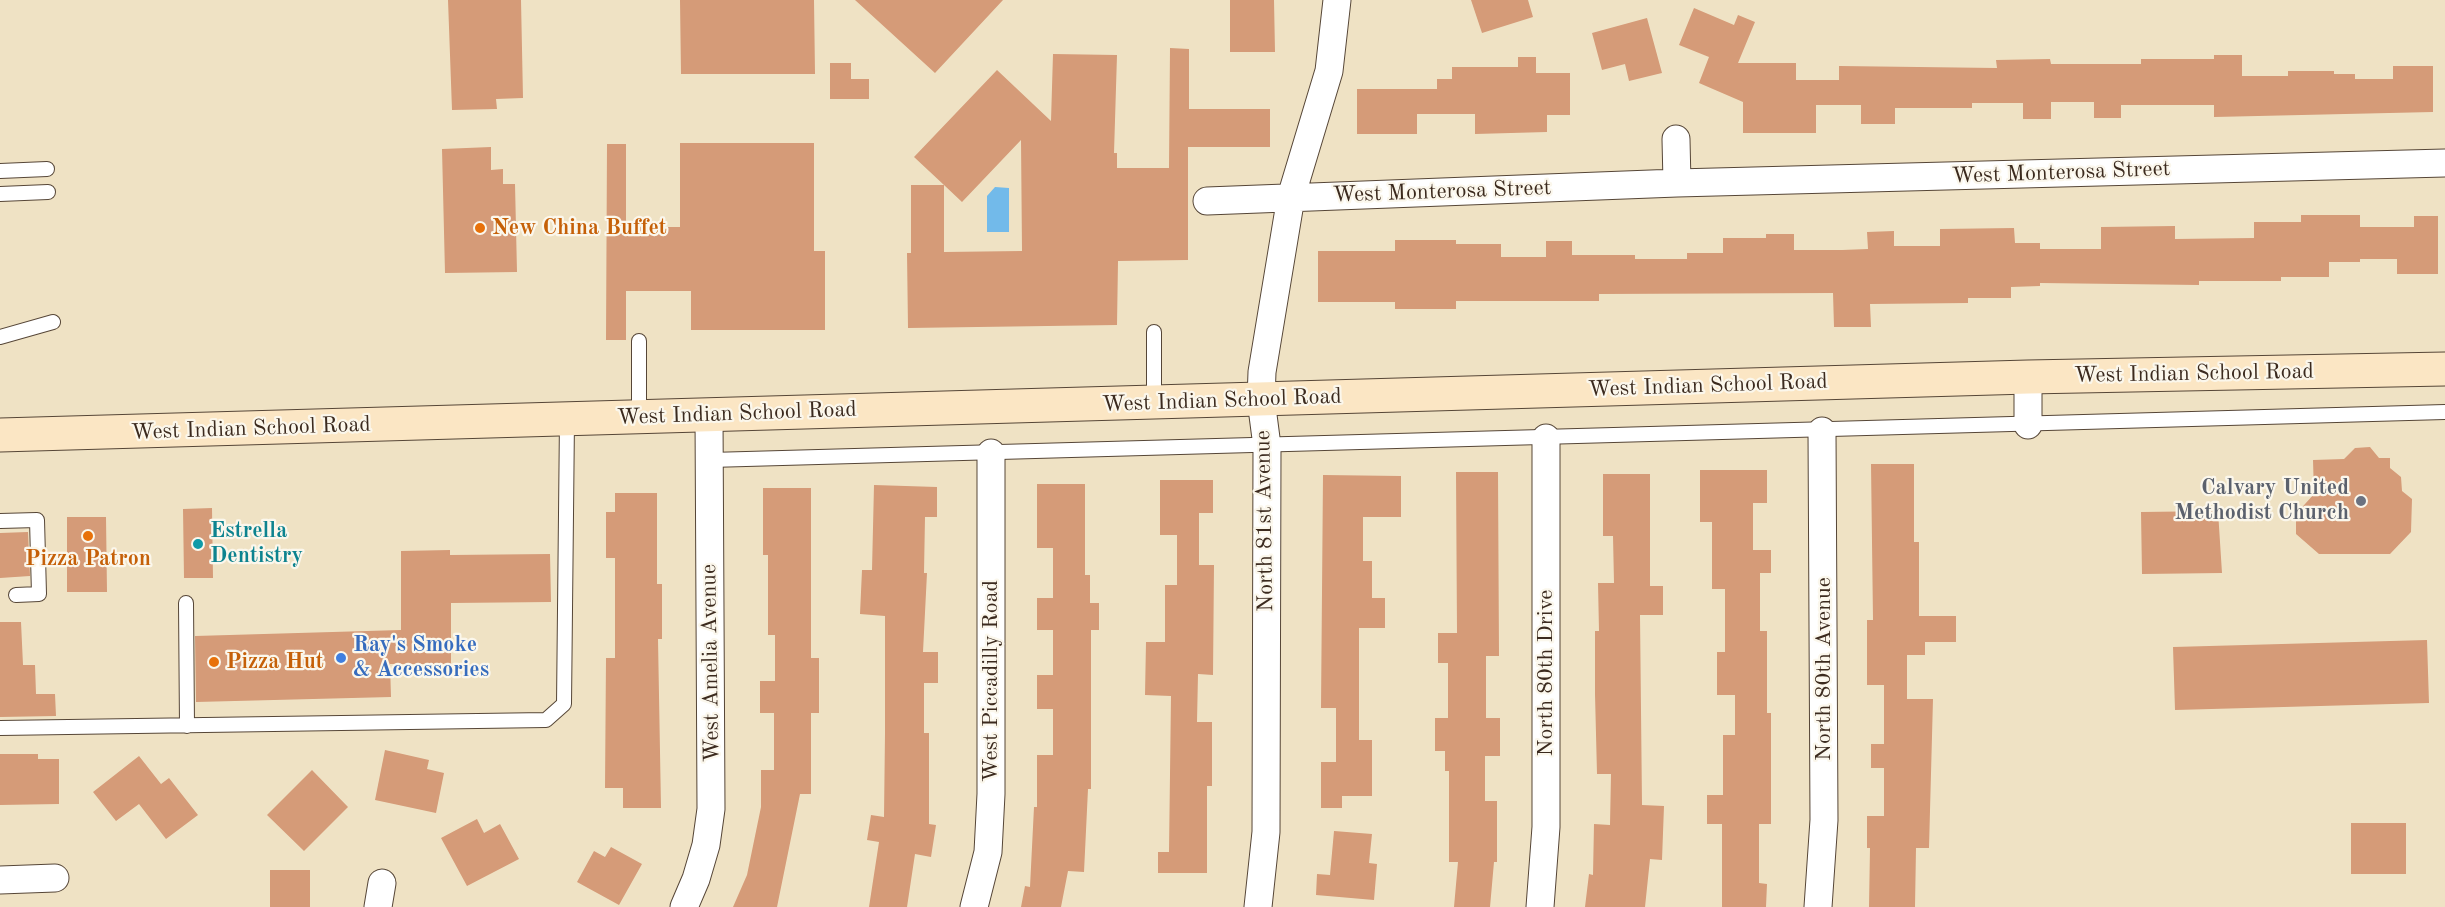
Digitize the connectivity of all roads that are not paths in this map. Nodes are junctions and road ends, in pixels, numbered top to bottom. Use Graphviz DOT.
graph roads {
  1 [pos="1337,0"];
  2 [pos="1676,139"];
  3 [pos="2445,163"];
  4 [pos="47,169"];
  5 [pos="0,171"];
  6 [pos="1677,183"];
  7 [pos="48,192"];
  8 [pos="0,194"];
  9 [pos="1291,197"];
  10 [pos="1207,201"];
  11 [pos="53,322"];
  12 [pos="1154,332"];
  13 [pos="0,337"];
  14 [pos="639,341"];
  15 [pos="2445,369"];
  16 [pos="2028,377"];
  17 [pos="1261,400"];
  18 [pos="1154,403"];
  19 [pos="2445,412"];
  20 [pos="709,415"];
  21 [pos="639,417"];
  22 [pos="567,420"];
  23 [pos="2028,425"];
  24 [pos="1822,431"];
  25 [pos="0,435"];
  26 [pos="1546,438"];
  27 [pos="1267,446"];
  28 [pos="991,453"];
  29 [pos="710,460"];
  30 [pos="0,521"];
  31 [pos="16,595"];
  32 [pos="186,603"];
  33 [pos="187,726"];
  34 [pos="0,728"];
  35 [pos="55,878"];
  36 [pos="0,880"];
  37 [pos="684,907"];
  38 [pos="974,907"];
  39 [pos="1258,907"];
  40 [pos="1540,907"];
  41 [pos="1818,907"];
  1 -- 9 [label="street, North 81st Avenue"];
  2 -- 6 [label="street"];
  3 -- 6 [label="street, West Monterosa Street"];
  4 -- 5 [label="lane"];
  6 -- 9 [label="street, West Monterosa Street"];
  7 -- 8 [label="lane"];
  9 -- 10 [label="street, West Monterosa Street"];
  9 -- 17 [label="street, North 81st Avenue"];
  11 -- 13 [label="lane"];
  12 -- 18 [label="lane"];
  14 -- 21 [label="lane"];
  15 -- 16 [label="main road, West Indian School Road"];
  16 -- 17 [label="main road, West Indian School Road"];
  16 -- 23 [label="street"];
  17 -- 18 [label="main road, West Indian School Road"];
  17 -- 27 [label="street, North 81st Avenue"];
  18 -- 20 [label="main road, West Indian School Road"];
  19 -- 23 [label="lane, West Indian School Road"];
  20 -- 21 [label="main road, West Indian School Road"];
  20 -- 29 [label="street, West Amelia Avenue"];
  21 -- 22 [label="main road, West Indian School Road"];
  22 -- 25 [label="main road, West Indian School Road"];
  22 -- 33 [label="lane"];
  23 -- 24 [label="lane, West Indian School Road"];
  24 -- 26 [label="lane, West Indian School Road"];
  24 -- 41 [label="street, North 80th Avenue"];
  26 -- 27 [label="lane, West Indian School Road"];
  26 -- 40 [label="street, North 80th Drive"];
  27 -- 28 [label="lane, West Indian School Road"];
  27 -- 39 [label="street, North 81st Avenue"];
  28 -- 29 [label="lane, West Indian School Road"];
  28 -- 38 [label="street, West Piccadilly Road"];
  29 -- 37 [label="street, West Amelia Avenue"];
  30 -- 31 [label="lane"];
  32 -- 33 [label="lane"];
  33 -- 34 [label="lane"];
  35 -- 36 [label="street"];
}
